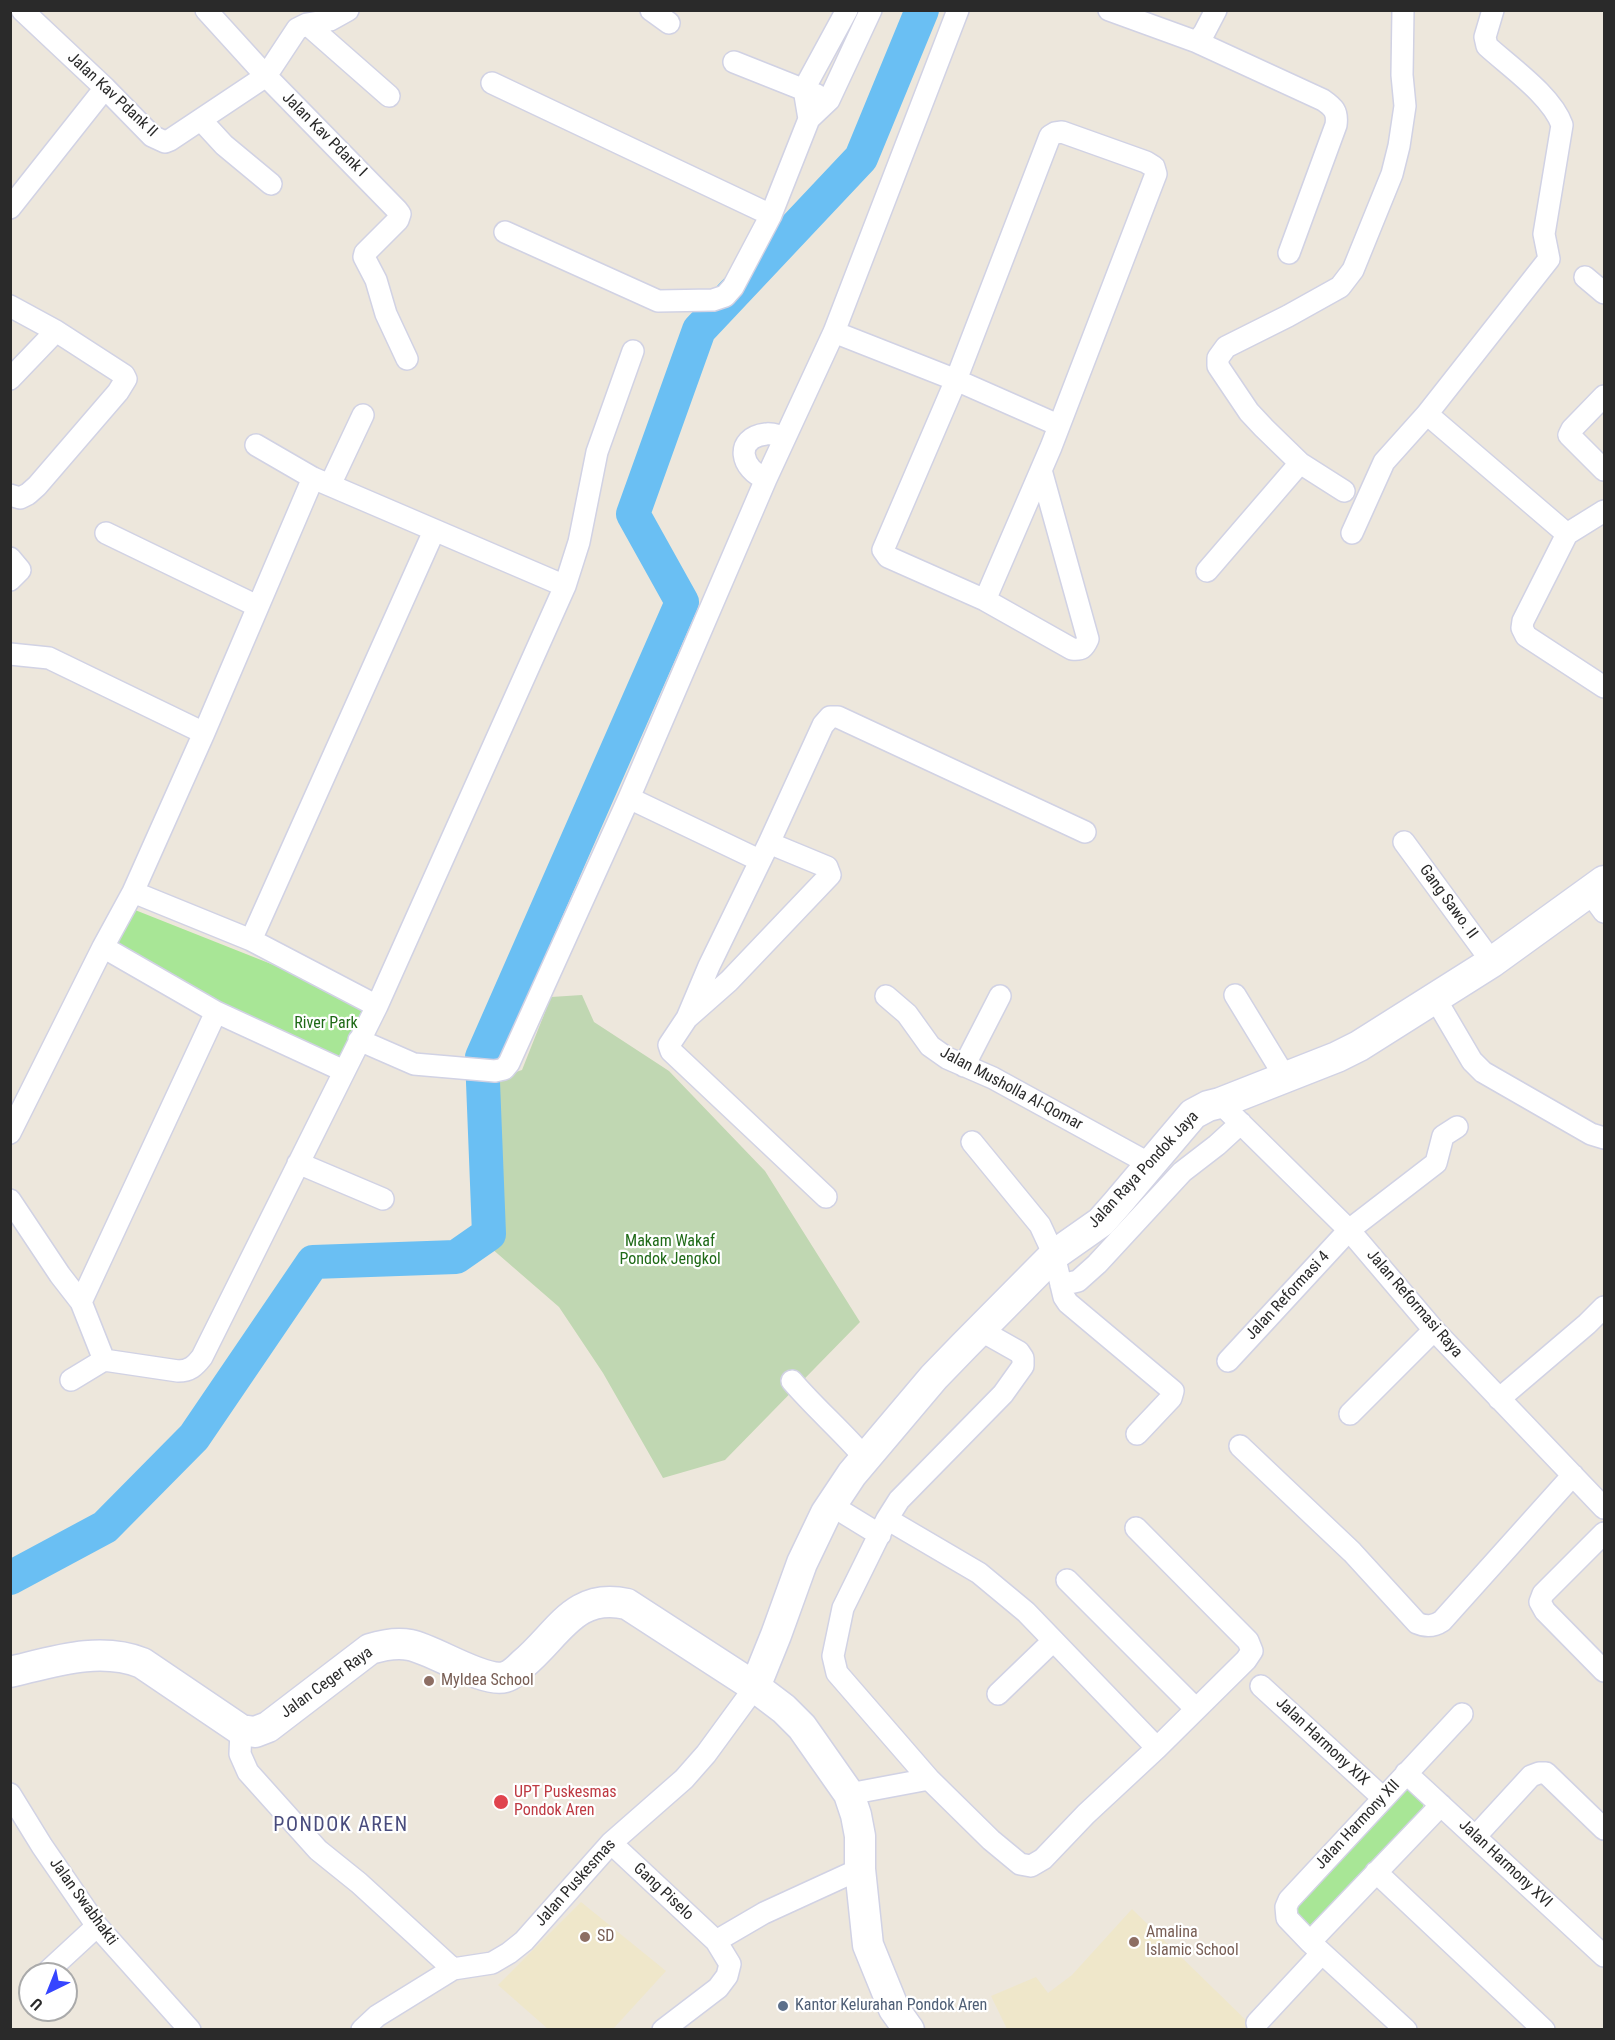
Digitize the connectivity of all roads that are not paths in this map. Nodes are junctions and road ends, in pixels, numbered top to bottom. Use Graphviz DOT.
graph roads {
  1 [pos="22,10"];
  2 [pos="206,10"];
  3 [pos="348,10"];
  4 [pos="651,10"];
  5 [pos="847,10"];
  6 [pos="871,10"];
  7 [pos="957,10"];
  8 [pos="1109,10"];
  9 [pos="1216,10"];
  10 [pos="1403,10"];
  11 [pos="1494,10"];
  12 [pos="669,23"];
  13 [pos="307,24"];
  14 [pos="1197,42"];
  15 [pos="734,62"];
  16 [pos="266,76"];
  17 [pos="492,83"];
  18 [pos="105,88"];
  19 [pos="804,89"];
  20 [pos="389,96"];
  21 [pos="829,100"];
  22 [pos="809,119"];
  23 [pos="201,120"];
  24 [pos="271,184"];
  25 [pos="10,208"];
  26 [pos="771,215"];
  27 [pos="505,232"];
  28 [pos="1289,253"];
  29 [pos="1585,278"];
  30 [pos="1605,293"];
  31 [pos="10,306"];
  32 [pos="56,331"];
  33 [pos="834,332"];
  34 [pos="633,351"];
  35 [pos="407,359"];
  36 [pos="10,379"];
  37 [pos="956,380"];
  38 [pos="1605,396"];
  39 [pos="1427,414"];
  40 [pos="363,415"];
  41 [pos="1058,425"];
  42 [pos="786,437"];
  43 [pos="256,445"];
  44 [pos="1300,463"];
  45 [pos="1041,470"];
  46 [pos="1605,470"];
  47 [pos="766,480"];
  48 [pos="321,482"];
  49 [pos="1344,491"];
  50 [pos="10,495"];
  51 [pos="1605,511"];
  52 [pos="434,531"];
  53 [pos="105,533"];
  54 [pos="1352,533"];
  55 [pos="1567,534"];
  56 [pos="10,558"];
  57 [pos="1206,572"];
  58 [pos="10,580"];
  59 [pos="566,586"];
  60 [pos="985,600"];
  61 [pos="257,606"];
  62 [pos="10,654"];
  63 [pos="1605,687"];
  64 [pos="204,733"];
  65 [pos="629,798"];
  66 [pos="1085,832"];
  67 [pos="1404,842"];
  68 [pos="764,851"];
  69 [pos="133,892"];
  70 [pos="1600,895"];
  71 [pos="251,940"];
  72 [pos="103,947"];
  73 [pos="1492,962"];
  74 [pos="1235,995"];
  75 [pos="886,996"];
  76 [pos="1000,996"];
  77 [pos="1435,998"];
  78 [pos="376,1006"];
  79 [pos="216,1012"];
  80 [pos="687,1018"];
  81 [pos="359,1040"];
  82 [pos="964,1066"];
  83 [pos="344,1071"];
  84 [pos="1286,1077"];
  85 [pos="1223,1111"];
  86 [pos="1457,1127"];
  87 [pos="10,1133"];
  88 [pos="1605,1138"];
  89 [pos="972,1142"];
  90 [pos="298,1164"];
  91 [pos="1150,1164"];
  92 [pos="826,1197"];
  93 [pos="383,1199"];
  94 [pos="10,1200"];
  95 [pos="1349,1230"];
  96 [pos="1054,1255"];
  97 [pos="1061,1285"];
  98 [pos="81,1302"];
  99 [pos="1605,1306"];
  100 [pos="980,1330"];
  101 [pos="1434,1330"];
  102 [pos="104,1360"];
  103 [pos="1228,1362"];
  104 [pos="71,1380"];
  105 [pos="792,1381"];
  106 [pos="1499,1399"];
  107 [pos="1350,1413"];
  108 [pos="1137,1434"];
  109 [pos="1240,1446"];
  110 [pos="865,1458"];
  111 [pos="1573,1475"];
  112 [pos="831,1505"];
  113 [pos="1605,1508"];
  114 [pos="883,1527"];
  115 [pos="1136,1528"];
  116 [pos="1605,1533"];
  117 [pos="1067,1580"];
  118 [pos="1053,1641"];
  119 [pos="1605,1671"];
  120 [pos="10,1672"];
  121 [pos="1261,1686"];
  122 [pos="755,1687"];
  123 [pos="998,1694"];
  124 [pos="1196,1709"];
  125 [pos="1462,1714"];
  126 [pos="241,1731"];
  127 [pos="1157,1748"];
  128 [pos="1406,1773"];
  129 [pos="929,1779"];
  130 [pos="864,1792"];
  131 [pos="10,1794"];
  132 [pos="1383,1798"];
  133 [pos="1441,1805"];
  134 [pos="1605,1829"];
  135 [pos="1475,1837"];
  136 [pos="611,1843"];
  137 [pos="860,1869"];
  138 [pos="1376,1872"];
  139 [pos="97,1926"];
  140 [pos="716,1941"];
  141 [pos="1316,1947"];
  142 [pos="1605,1956"];
  143 [pos="58,1962"];
  144 [pos="453,1969"];
  145 [pos="1257,2023"];
  146 [pos="190,2030"];
  147 [pos="362,2030"];
  148 [pos="663,2030"];
  149 [pos="909,2030"];
  150 [pos="1406,2030"];
  151 [pos="1544,2030"];
  1 -- 18 [label="street, Jalan Kav Pdank II"];
  2 -- 16 [label="street, Jalan Kav Pdank I"];
  3 -- 13 [label="street"];
  4 -- 12 [label="street"];
  5 -- 19 [label="street"];
  6 -- 21 [label="street"];
  7 -- 33 [label="street"];
  8 -- 14 [label="street"];
  9 -- 14 [label="street"];
  10 -- 44 [label="street"];
  11 -- 39 [label="street"];
  13 -- 16 [label="street, Jalan Kav Pdank II"];
  13 -- 20 [label="street"];
  14 -- 28 [label="street"];
  15 -- 19 [label="street"];
  16 -- 23 [label="street, Jalan Kav Pdank II"];
  16 -- 35 [label="street, Jalan Kav Pdank I"];
  17 -- 26 [label="street"];
  18 -- 23 [label="street, Jalan Kav Pdank II"];
  18 -- 25 [label="street"];
  19 -- 21 [label="street"];
  19 -- 22 [label="street"];
  21 -- 22 [label="street"];
  22 -- 26 [label="street"];
  23 -- 24 [label="street"];
  26 -- 27 [label="street"];
  29 -- 30 [label="street"];
  31 -- 32 [label="street"];
  32 -- 36 [label="street"];
  32 -- 50 [label="street"];
  33 -- 37 [label="street"];
  33 -- 42 [label="street"];
  34 -- 59 [label="street"];
  37 -- 41 [label="street"];
  37 -- 41 [label="street"];
  37 -- 60 [label="street"];
  38 -- 46 [label="street"];
  39 -- 54 [label="street"];
  39 -- 55 [label="street"];
  40 -- 48 [label="street"];
  41 -- 45 [label="street"];
  42 -- 47 [label="street"];
  42 -- 47 [label="street"];
  43 -- 48 [label="street"];
  44 -- 49 [label="street"];
  44 -- 57 [label="street"];
  45 -- 60 [label="street"];
  45 -- 60 [label="street"];
  47 -- 65 [label="street"];
  48 -- 52 [label="street"];
  48 -- 61 [label="street"];
  51 -- 55 [label="street"];
  52 -- 59 [label="street"];
  52 -- 71 [label="street"];
  53 -- 61 [label="street"];
  55 -- 63 [label="street"];
  56 -- 58 [label="street"];
  59 -- 78 [label="street"];
  61 -- 64 [label="street"];
  62 -- 64 [label="street"];
  64 -- 69 [label="street"];
  65 -- 68 [label="street"];
  65 -- 81 [label="street"];
  66 -- 68 [label="street"];
  67 -- 73 [label="street, Gang Sawo. II"];
  68 -- 80 [label="street"];
  68 -- 80 [label="street"];
  69 -- 71 [label="street"];
  69 -- 72 [label="street"];
  70 -- 73 [label="main road, Jalan Raya Pondok Jaya"];
  71 -- 78 [label="street"];
  72 -- 79 [label="street"];
  72 -- 87 [label="street"];
  73 -- 77 [label="main road, Jalan Raya Pondok Jaya"];
  74 -- 84 [label="street"];
  75 -- 82 [label="street, Jalan Musholla Al-Qomar"];
  76 -- 82 [label="street"];
  77 -- 84 [label="main road, Jalan Raya Pondok Jaya"];
  77 -- 88 [label="street"];
  78 -- 81 [label="street"];
  79 -- 83 [label="street"];
  79 -- 98 [label="street"];
  80 -- 92 [label="street"];
  81 -- 83 [label="street"];
  82 -- 91 [label="street, Jalan Musholla Al-Qomar"];
  83 -- 90 [label="street"];
  84 -- 85 [label="main road, Jalan Raya Pondok Jaya"];
  85 -- 91 [label="main road, Jalan Raya Pondok Jaya"];
  85 -- 95 [label="street, Jalan Reformasi Raya"];
  85 -- 97 [label="street"];
  86 -- 95 [label="street, Jalan Reformasi 4"];
  89 -- 96 [label="street"];
  90 -- 93 [label="street"];
  90 -- 102 [label="street"];
  91 -- 96 [label="main road, Jalan Raya Pondok Jaya"];
  94 -- 98 [label="street"];
  95 -- 101 [label="street, Jalan Reformasi Raya"];
  95 -- 103 [label="street, Jalan Reformasi 4"];
  96 -- 97 [label="street"];
  96 -- 100 [label="main road, Jalan Raya Pondok Jaya"];
  97 -- 108 [label="street"];
  98 -- 102 [label="street"];
  99 -- 106 [label="street"];
  100 -- 110 [label="main road, Jalan Raya Pondok Jaya"];
  100 -- 114 [label="street"];
  101 -- 106 [label="street, Jalan Reformasi Raya"];
  101 -- 107 [label="street"];
  102 -- 104 [label="street"];
  105 -- 110 [label="street"];
  106 -- 111 [label="street, Jalan Reformasi Raya"];
  109 -- 111 [label="street"];
  110 -- 112 [label="main road, Jalan Raya Pondok Jaya"];
  111 -- 113 [label="street, Jalan Reformasi Raya"];
  112 -- 114 [label="street"];
  112 -- 122 [label="main road, Jalan Raya Pondok Jaya"];
  114 -- 118 [label="street"];
  114 -- 129 [label="street"];
  115 -- 124 [label="street"];
  116 -- 119 [label="street"];
  117 -- 124 [label="street"];
  118 -- 123 [label="street"];
  118 -- 127 [label="street"];
  120 -- 126 [label="main road"];
  121 -- 132 [label="street, Jalan Harmony XIX"];
  122 -- 126 [label="main road, Jalan Ceger Raya"];
  122 -- 130 [label="main road"];
  122 -- 136 [label="street, Jalan Puskesmas"];
  124 -- 127 [label="street"];
  125 -- 128 [label="street, Jalan Harmony XII"];
  126 -- 144 [label="street"];
  127 -- 129 [label="street"];
  128 -- 132 [label="street, Jalan Harmony XII"];
  128 -- 133 [label="street, Jalan Harmony XVI"];
  129 -- 130 [label="street"];
  130 -- 137 [label="main road"];
  131 -- 139 [label="street, Jalan Swabhakti"];
  132 -- 141 [label="street, Jalan Harmony XII"];
  133 -- 135 [label="street, Jalan Harmony XVI"];
  133 -- 138 [label="street"];
  134 -- 135 [label="street"];
  135 -- 142 [label="street, Jalan Harmony XVI"];
  136 -- 140 [label="street, Gang Piselo"];
  136 -- 144 [label="street, Jalan Puskesmas"];
  137 -- 140 [label="street"];
  137 -- 149 [label="main road"];
  138 -- 141 [label="street"];
  138 -- 151 [label="street"];
  139 -- 143 [label="street"];
  139 -- 146 [label="street, Jalan Swabhakti"];
  140 -- 148 [label="street, Gang Piselo"];
  141 -- 145 [label="street"];
  141 -- 150 [label="street, Jalan Harmony XII"];
  144 -- 147 [label="street, Jalan Puskesmas"];
}
